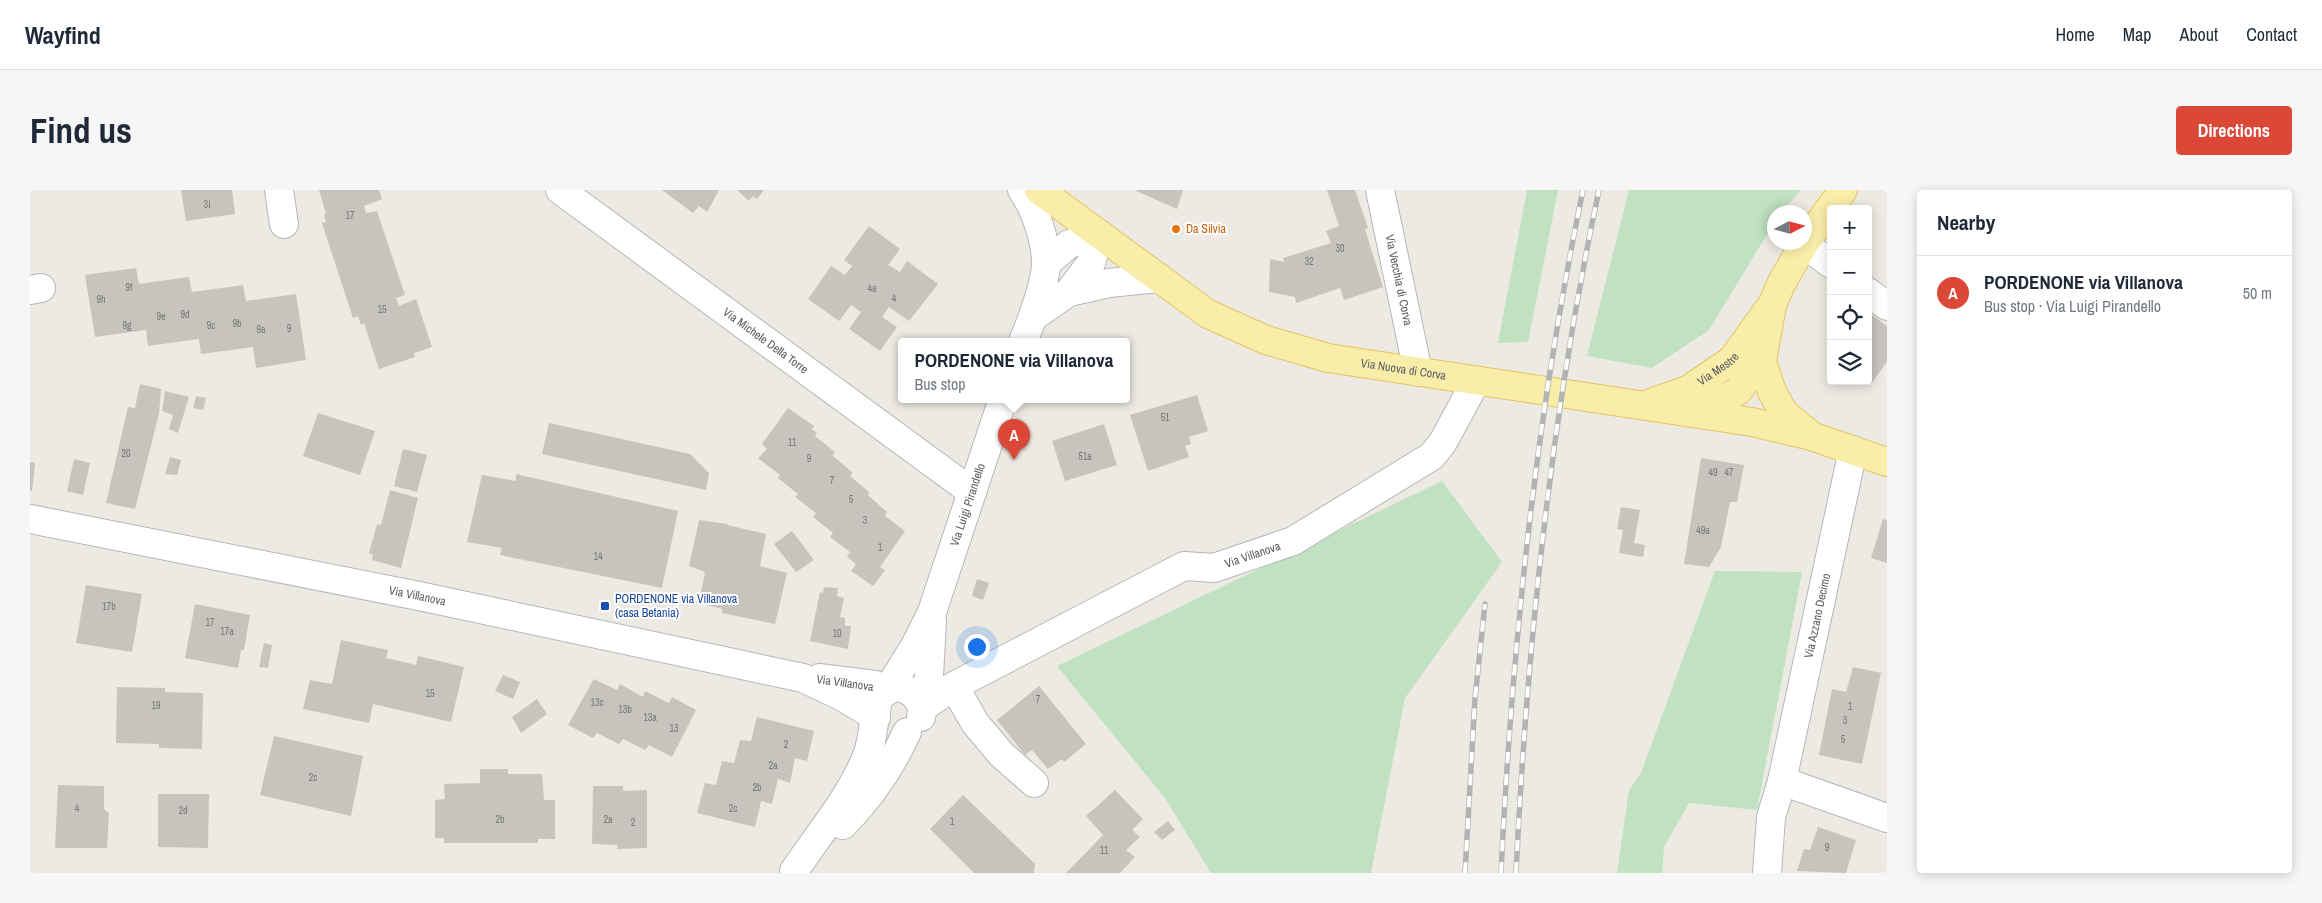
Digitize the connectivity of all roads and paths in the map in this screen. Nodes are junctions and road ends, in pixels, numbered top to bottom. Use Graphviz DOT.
graph roads {
  1 [pos="279,190"];
  2 [pos="560,190"];
  3 [pos="1022,190"];
  4 [pos="1040,190"];
  5 [pos="1380,190"];
  6 [pos="1843,190"];
  7 [pos="284,224"];
  8 [pos="1812,233"];
  9 [pos="1099,234"];
  10 [pos="1801,250"];
  11 [pos="1812,250"];
  12 [pos="1827,261"];
  13 [pos="1046,264"];
  14 [pos="1159,278"];
  15 [pos="1069,292"];
  16 [pos="1872,295"];
  17 [pos="1772,305"];
  18 [pos="1887,306"];
  19 [pos="1028,329"];
  20 [pos="1762,361"];
  21 [pos="1418,372"];
  22 [pos="1470,392"];
  23 [pos="1002,403"];
  24 [pos="1643,405"];
  25 [pos="1700,412"];
  26 [pos="1812,436"];
  27 [pos="1853,450"];
  28 [pos="1887,462"];
  29 [pos="972,492"];
  30 [pos="30,519"];
  31 [pos="932,612"];
  32 [pos="803,678"];
  33 [pos="954,686"];
  34 [pos="887,691"];
  35 [pos="922,708"];
  36 [pos="876,717"];
  37 [pos="908,732"];
  38 [pos="1782,781"];
  39 [pos="1034,783"];
  40 [pos="1887,818"];
  41 [pos="793,872"];
  42 [pos="1767,873"];
  1 -- 7 [label="street"];
  2 -- 29 [label="street, Via Michele Della Torre"];
  3 -- 13 [label="street"];
  4 -- 9 [label="main road, Via Nuova di Corva"];
  5 -- 21 [label="street, Via Vecchia di Corva"];
  6 -- 8 [label="main road, Via Mestre"];
  9 -- 13 [label="street"];
  9 -- 14 [label="main road, Via Nuova di Corva"];
  9 -- 15 [label="street"];
  10 -- 17 [label="main road, Via Mestre"];
  11 -- 12 [label="street"];
  13 -- 19 [label="street"];
  14 -- 15 [label="street"];
  14 -- 21 [label="main road, Via Nuova di Corva"];
  15 -- 19 [label="street"];
  16 -- 18 [label="street"];
  17 -- 20 [label="main road, Via Mestre"];
  17 -- 24 [label="main road, Via Mestre"];
  20 -- 25 [label="main road"];
  20 -- 26 [label="main road, Via Nuova di Corva"];
  21 -- 22 [label="main road, Via Nuova di Corva"];
  22 -- 24 [label="main road, Via Nuova di Corva"];
  22 -- 33 [label="street, Via Villanova"];
  23 -- 29 [label="street, Via Luigi Pirandello"];
  24 -- 25 [label="main road, Via Nuova di Corva"];
  25 -- 26 [label="main road, Via Nuova di Corva"];
  26 -- 27 [label="main road, Via Nuova di Corva"];
  27 -- 28 [label="main road, Via Nuova di Corva"];
  27 -- 38 [label="street, Via Azzano Decimo"];
  29 -- 31 [label="street, Via Luigi Pirandello"];
  30 -- 32 [label="street, Via Villanova"];
  31 -- 34 [label="street, Via Luigi Pirandello"];
  31 -- 35 [label="street, Via Luigi Pirandello"];
  32 -- 34 [label="street, Via Villanova"];
  32 -- 36 [label="street, Via Villanova"];
  33 -- 35 [label="street, Via Villanova"];
  33 -- 39 [label="street"];
  34 -- 35 [label="street"];
  34 -- 36 [label="street, Via Luigi Pirandello"];
  35 -- 37 [label="street, Via Luigi Pirandello"];
  36 -- 37 [label="street"];
  36 -- 41 [label="street, Via Luigi Pirandello"];
  37 -- 41 [label="street, Via Luigi Pirandello"];
  38 -- 40 [label="street"];
  38 -- 42 [label="street, Via Azzano Decimo"];
}
